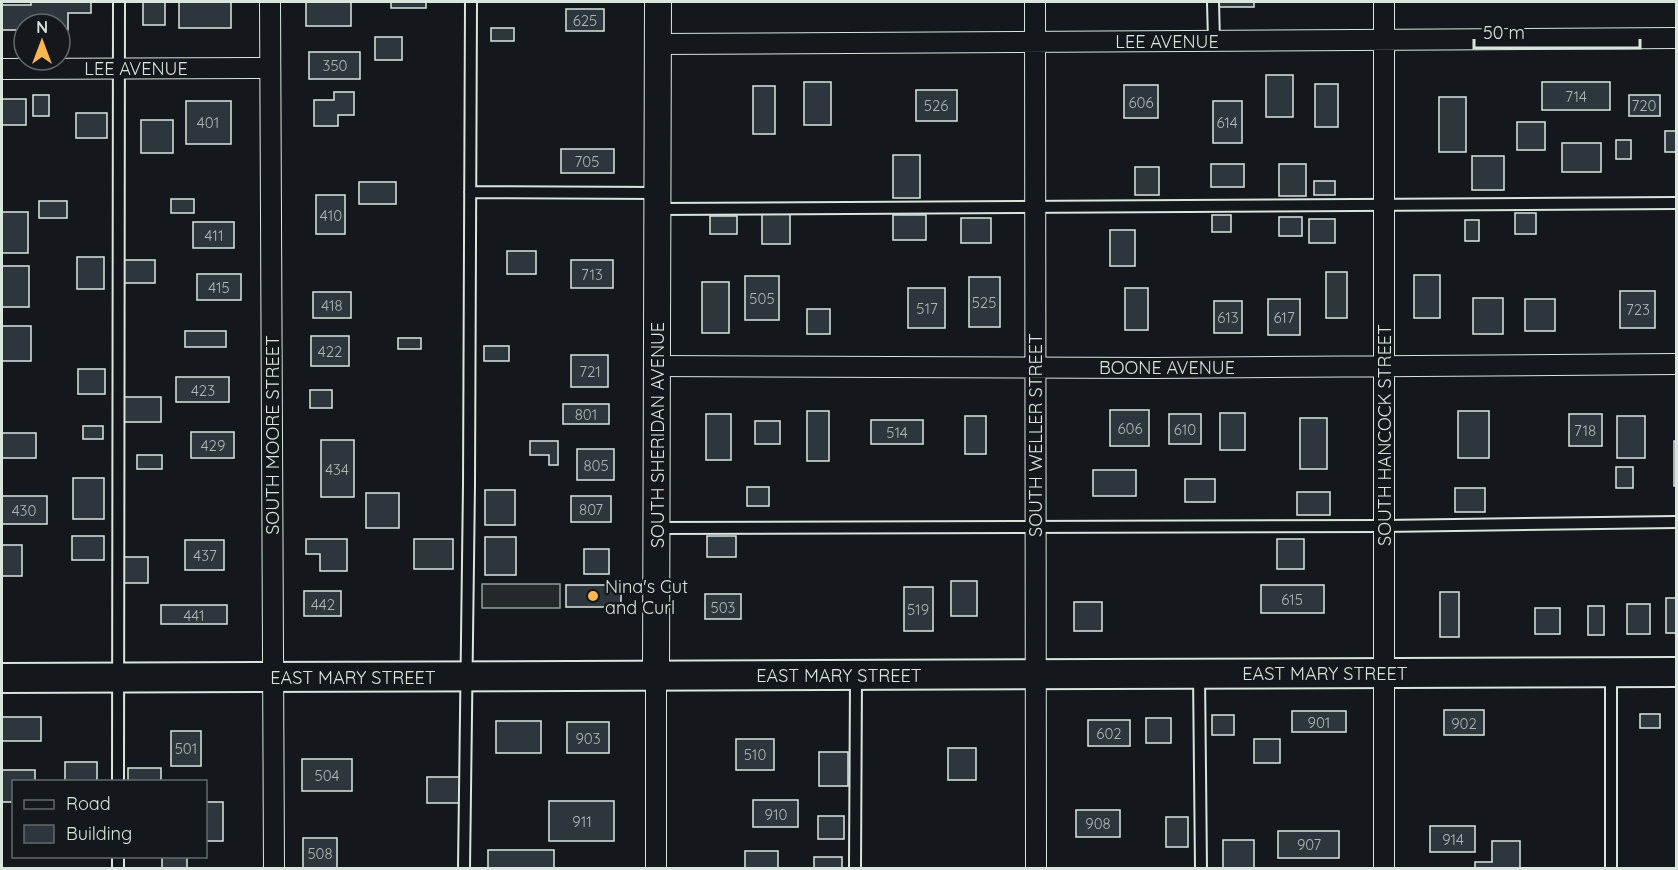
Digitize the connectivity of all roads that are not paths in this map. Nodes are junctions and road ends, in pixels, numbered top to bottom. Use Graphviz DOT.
graph roads {
  1 [pos="119,2"];
  2 [pos="270,2"];
  3 [pos="471,2"];
  4 [pos="658,2"];
  5 [pos="1035,2"];
  6 [pos="1213,2"];
  7 [pos="1384,2"];
  8 [pos="1677,38"];
  9 [pos="1384,40"];
  10 [pos="1214,41"];
  11 [pos="1035,42"];
  12 [pos="658,44"];
  13 [pos="119,68"];
  14 [pos="270,68"];
  15 [pos="2,69"];
  16 [pos="470,192"];
  17 [pos="658,201"];
  18 [pos="1677,203"];
  19 [pos="1384,204"];
  20 [pos="1035,208"];
  21 [pos="1677,364"];
  22 [pos="657,366"];
  23 [pos="1384,366"];
  24 [pos="1035,367"];
  25 [pos="1677,522"];
  26 [pos="1384,526"];
  27 [pos="1035,527"];
  28 [pos="657,528"];
  29 [pos="1611,672"];
  30 [pos="1677,672"];
  31 [pos="1384,673"];
  32 [pos="1036,674"];
  33 [pos="1199,674"];
  34 [pos="856,675"];
  35 [pos="656,676"];
  36 [pos="466,677"];
  37 [pos="2,678"];
  38 [pos="118,678"];
  39 [pos="273,678"];
  40 [pos="118,780"];
  41 [pos="273,868"];
  42 [pos="464,868"];
  43 [pos="656,868"];
  44 [pos="855,868"];
  45 [pos="1036,868"];
  46 [pos="1201,868"];
  47 [pos="1384,868"];
  48 [pos="1611,868"];
  1 -- 13 [label="lane"];
  2 -- 14 [label="street, SOUTH MOORE STREET"];
  3 -- 16 [label="lane"];
  4 -- 12 [label="street, SOUTH SHERIDAN AVENUE"];
  5 -- 11 [label="street, SOUTH WELLER STREET"];
  6 -- 10 [label="lane"];
  7 -- 9 [label="street, SOUTH HANCOCK STREET"];
  8 -- 9 [label="street, LEE AVENUE"];
  9 -- 10 [label="street, LEE AVENUE"];
  9 -- 19 [label="street, SOUTH HANCOCK STREET"];
  10 -- 11 [label="street, LEE AVENUE"];
  11 -- 12 [label="street, LEE AVENUE"];
  11 -- 20 [label="street, SOUTH WELLER STREET"];
  12 -- 17 [label="street, SOUTH SHERIDAN AVENUE"];
  13 -- 14 [label="street, LEE AVENUE"];
  13 -- 15 [label="street, LEE AVENUE"];
  13 -- 38 [label="lane"];
  14 -- 39 [label="street, SOUTH MOORE STREET"];
  16 -- 17 [label="lane"];
  16 -- 36 [label="lane"];
  17 -- 20 [label="lane"];
  17 -- 22 [label="street, SOUTH SHERIDAN AVENUE"];
  18 -- 19 [label="lane"];
  19 -- 20 [label="lane"];
  19 -- 23 [label="street, SOUTH HANCOCK STREET"];
  20 -- 24 [label="street, SOUTH WELLER STREET"];
  21 -- 23 [label="street, BOONE AVENUE"];
  22 -- 24 [label="street, BOONE AVENUE"];
  22 -- 28 [label="street, SOUTH SHERIDAN AVENUE"];
  23 -- 24 [label="street, BOONE AVENUE"];
  23 -- 26 [label="street, SOUTH HANCOCK STREET"];
  24 -- 27 [label="street, SOUTH WELLER STREET"];
  25 -- 26 [label="lane"];
  26 -- 27 [label="lane"];
  26 -- 31 [label="street, SOUTH HANCOCK STREET"];
  27 -- 28 [label="lane"];
  27 -- 32 [label="street, SOUTH WELLER STREET"];
  28 -- 35 [label="street, SOUTH SHERIDAN AVENUE"];
  29 -- 30 [label="main road, EAST MARY STREET"];
  29 -- 31 [label="main road, EAST MARY STREET"];
  29 -- 48 [label="lane"];
  31 -- 33 [label="main road, EAST MARY STREET"];
  31 -- 47 [label="street, SOUTH HANCOCK STREET"];
  32 -- 33 [label="main road, EAST MARY STREET"];
  32 -- 34 [label="main road, EAST MARY STREET"];
  32 -- 45 [label="street, SOUTH WELLER STREET"];
  33 -- 46 [label="lane"];
  34 -- 35 [label="main road, EAST MARY STREET"];
  34 -- 44 [label="lane"];
  35 -- 36 [label="main road, EAST MARY STREET"];
  35 -- 43 [label="street, SOUTH SHERIDAN AVENUE"];
  36 -- 39 [label="main road, EAST MARY STREET"];
  36 -- 42 [label="lane"];
  37 -- 38 [label="main road, EAST MARY STREET"];
  38 -- 39 [label="main road, EAST MARY STREET"];
  38 -- 40 [label="lane"];
  39 -- 41 [label="street, SOUTH MOORE STREET"];
}
